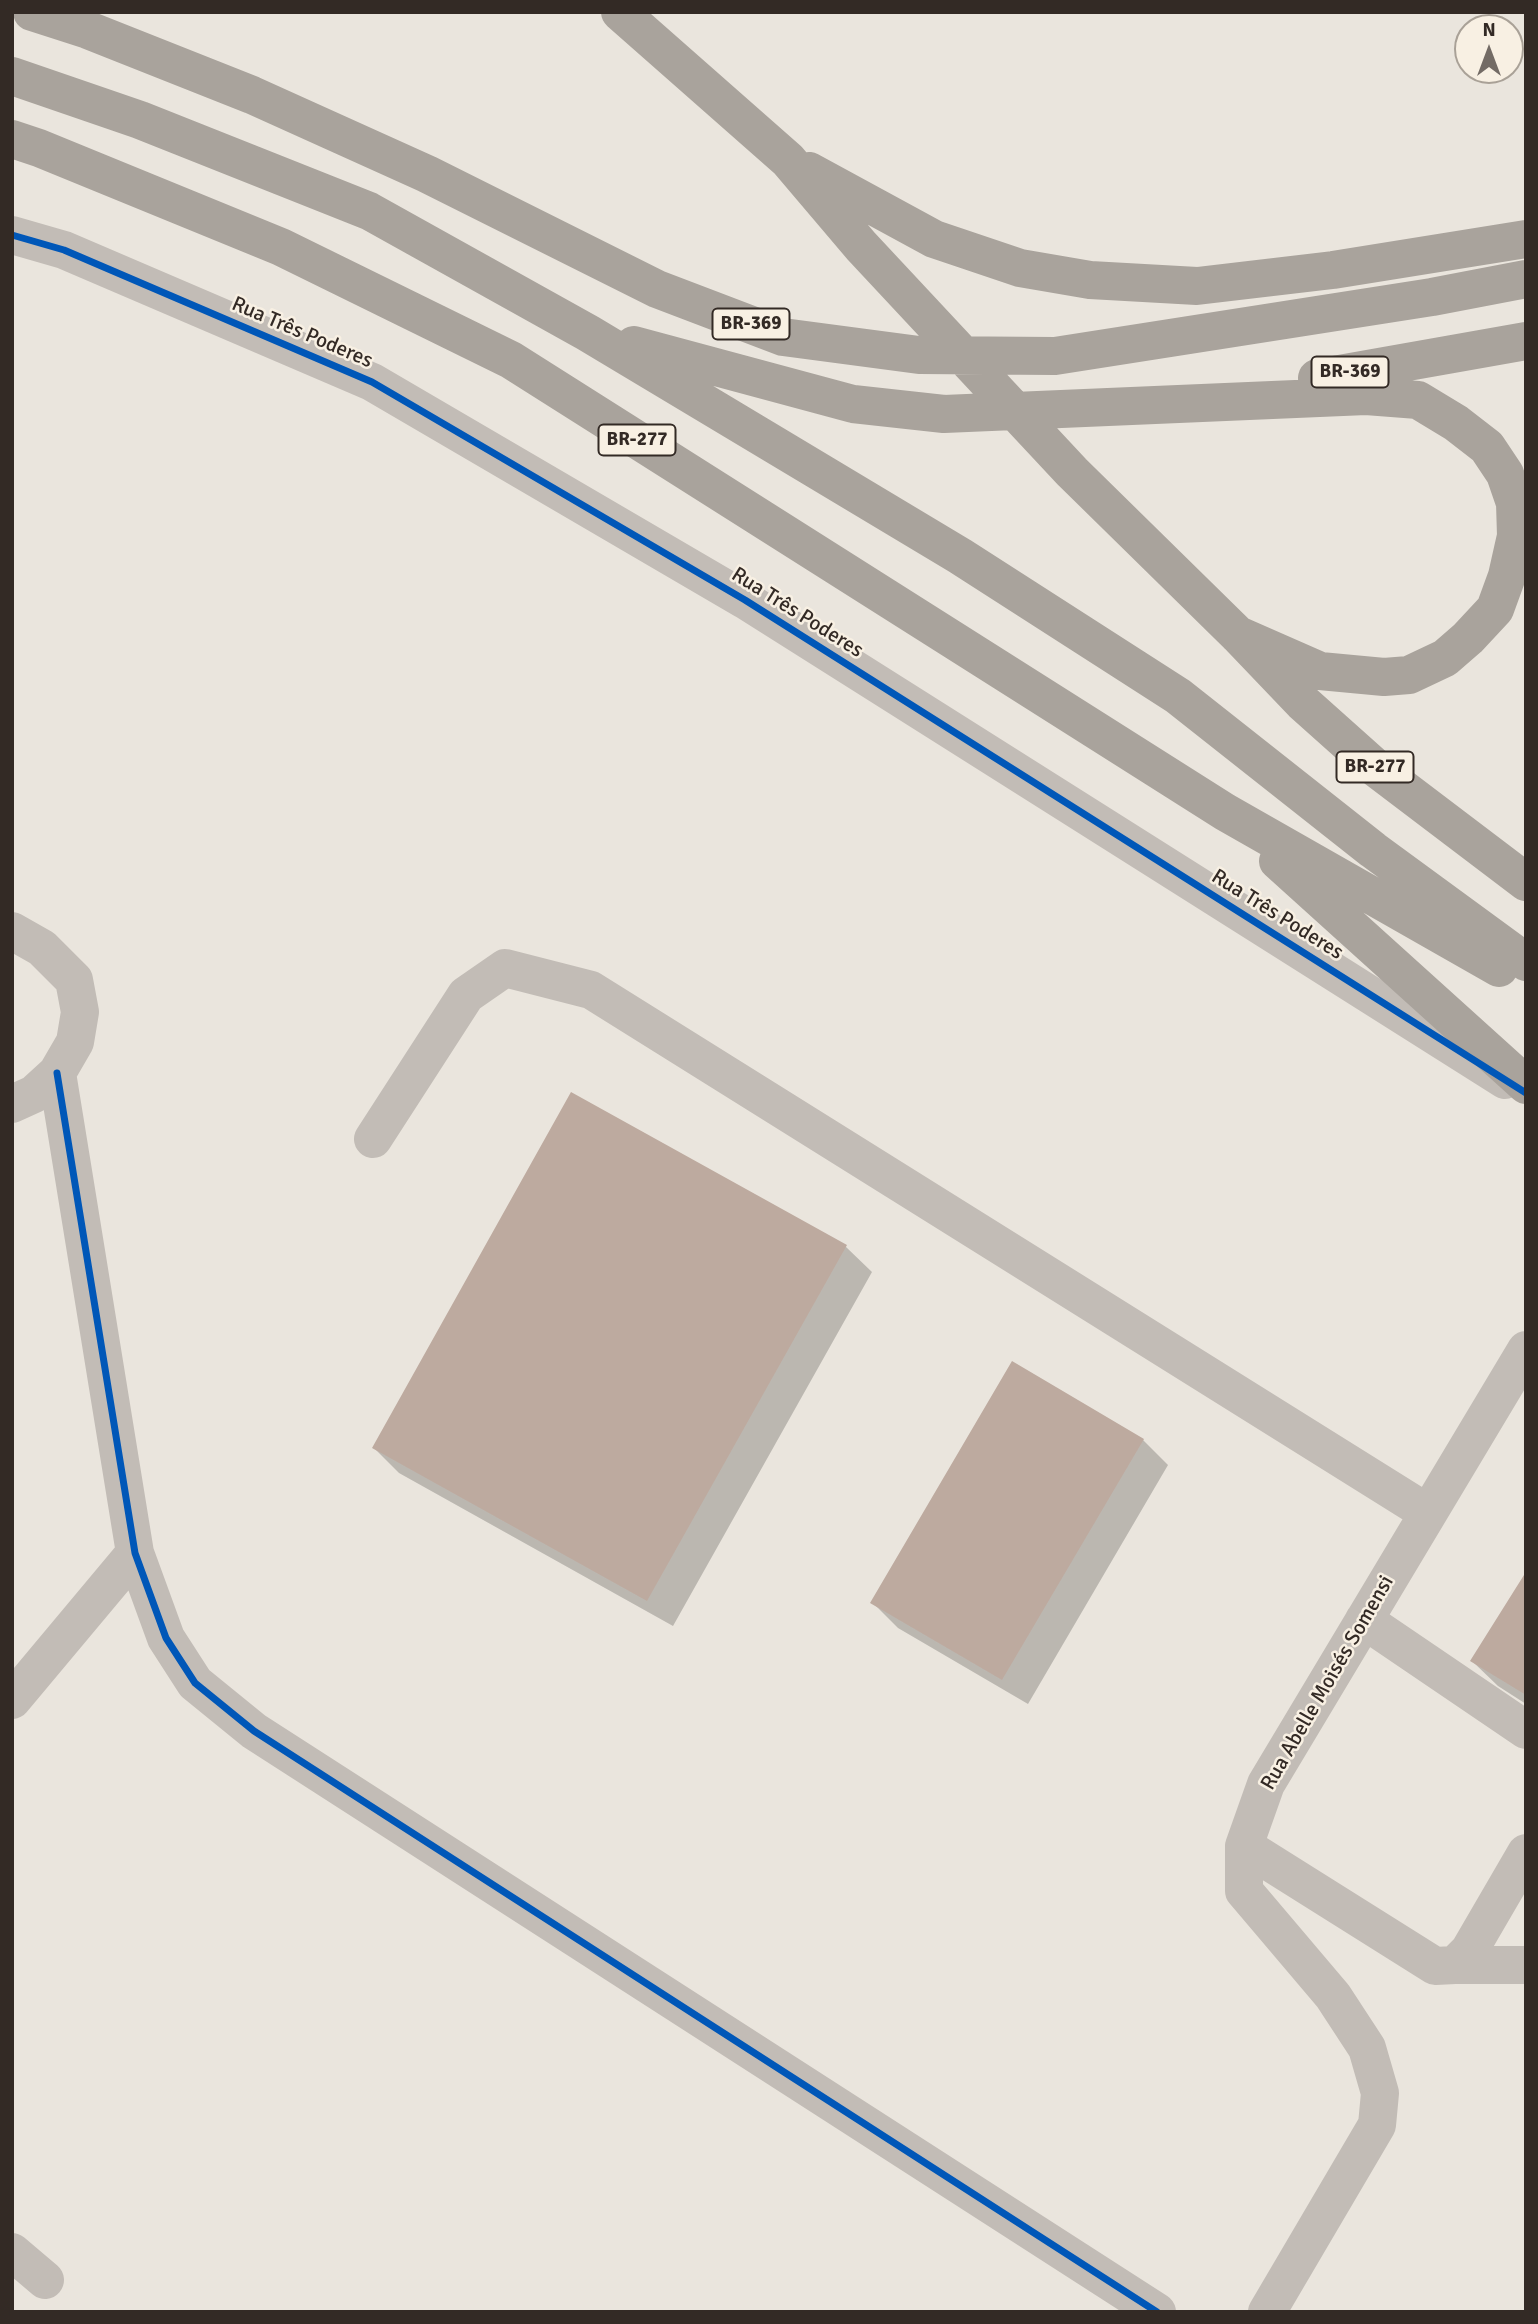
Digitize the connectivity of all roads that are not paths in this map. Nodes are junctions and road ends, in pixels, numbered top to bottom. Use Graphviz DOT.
graph roads {
  1 [pos="32,12"];
  2 [pos="620,12"];
  3 [pos="12,76"];
  4 [pos="12,139"];
  5 [pos="788,160"];
  6 [pos="12,235"];
  7 [pos="1526,239"];
  8 [pos="1526,279"];
  9 [pos="588,332"];
  10 [pos="1526,341"];
  11 [pos="1174,403"];
  12 [pos="1238,635"];
  13 [pos="1224,812"];
  14 [pos="1526,882"];
  15 [pos="12,931"];
  16 [pos="1526,962"];
  17 [pos="1526,983"];
  18 [pos="57,1073"];
  19 [pos="1526,1085"];
  20 [pos="1526,1093"];
  21 [pos="12,1104"];
  22 [pos="373,1139"];
  23 [pos="1526,1350"];
  24 [pos="1428,1513"];
  25 [pos="135,1553"];
  26 [pos="1364,1620"];
  27 [pos="12,1700"];
  28 [pos="1526,1730"];
  29 [pos="1244,1846"];
  30 [pos="1526,1853"];
  31 [pos="1455,1965"];
  32 [pos="1526,1965"];
  33 [pos="12,2252"];
  34 [pos="45,2280"];
  35 [pos="1157,2312"];
  36 [pos="1267,2312"];
  1 -- 8 [label="highway, BR-369"];
  2 -- 5 [label="highway, BR-277"];
  3 -- 9 [label="highway"];
  4 -- 13 [label="highway, BR-277"];
  5 -- 7 [label="highway"];
  5 -- 12 [label="highway, BR-277"];
  6 -- 20 [label="street, Rua Três Poderes"];
  9 -- 11 [label="highway, BR-369"];
  9 -- 16 [label="highway"];
  10 -- 11 [label="highway, BR-369"];
  11 -- 12 [label="highway"];
  12 -- 14 [label="highway, BR-277"];
  13 -- 17 [label="highway, BR-277"];
  13 -- 19 [label="highway"];
  15 -- 18 [label="street"];
  18 -- 21 [label="street"];
  18 -- 25 [label="street"];
  22 -- 24 [label="street"];
  23 -- 24 [label="street, Rua Abelle Moisés Somensi"];
  24 -- 26 [label="street, Rua Abelle Moisés Somensi"];
  25 -- 27 [label="street"];
  25 -- 35 [label="street"];
  26 -- 28 [label="street"];
  26 -- 29 [label="street, Rua Abelle Moisés Somensi"];
  29 -- 31 [label="street"];
  29 -- 36 [label="street, Rua Abelle Moisés Somensi"];
  30 -- 31 [label="street"];
  31 -- 32 [label="street"];
  33 -- 34 [label="street"];
}
